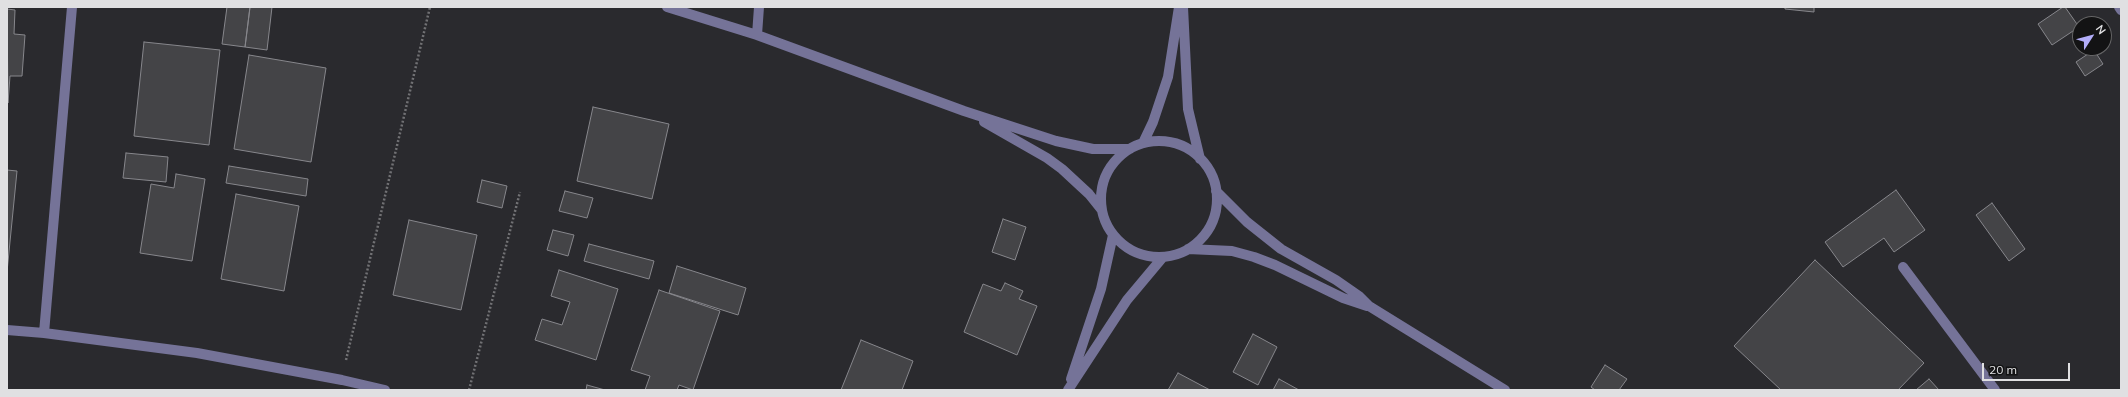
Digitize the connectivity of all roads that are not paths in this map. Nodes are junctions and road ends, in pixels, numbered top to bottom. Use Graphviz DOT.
graph roads {
  1 [pos="72,7"];
  2 [pos="667,7"];
  3 [pos="760,7"];
  4 [pos="1179,7"];
  5 [pos="1184,7"];
  6 [pos="2119,7"];
  7 [pos="2121,10"];
  8 [pos="757,35"];
  9 [pos="964,111"];
  10 [pos="1144,143"];
  11 [pos="1130,149"];
  12 [pos="1200,159"];
  13 [pos="1216,191"];
  14 [pos="1101,209"];
  15 [pos="1113,235"];
  16 [pos="1188,249"];
  17 [pos="1163,257"];
  18 [pos="1903,267"];
  19 [pos="1369,306"];
  20 [pos="7,330"];
  21 [pos="44,333"];
  22 [pos="385,390"];
  23 [pos="1067,390"];
  24 [pos="1505,390"];
  25 [pos="1995,390"];
  1 -- 21 [label="street"];
  2 -- 8 [label="street"];
  3 -- 8 [label="street"];
  4 -- 10 [label="street"];
  5 -- 12 [label="street"];
  6 -- 7 [label="street"];
  8 -- 9 [label="street"];
  9 -- 11 [label="street"];
  9 -- 14 [label="street"];
  10 -- 11 [label="street"];
  10 -- 12 [label="street"];
  11 -- 14 [label="street"];
  12 -- 13 [label="street"];
  13 -- 16 [label="street"];
  13 -- 19 [label="street"];
  14 -- 15 [label="street"];
  15 -- 17 [label="street"];
  15 -- 23 [label="street"];
  16 -- 17 [label="street"];
  16 -- 19 [label="street"];
  17 -- 23 [label="street"];
  18 -- 25 [label="street"];
  19 -- 24 [label="street"];
  20 -- 21 [label="street"];
  21 -- 22 [label="street"];
}
